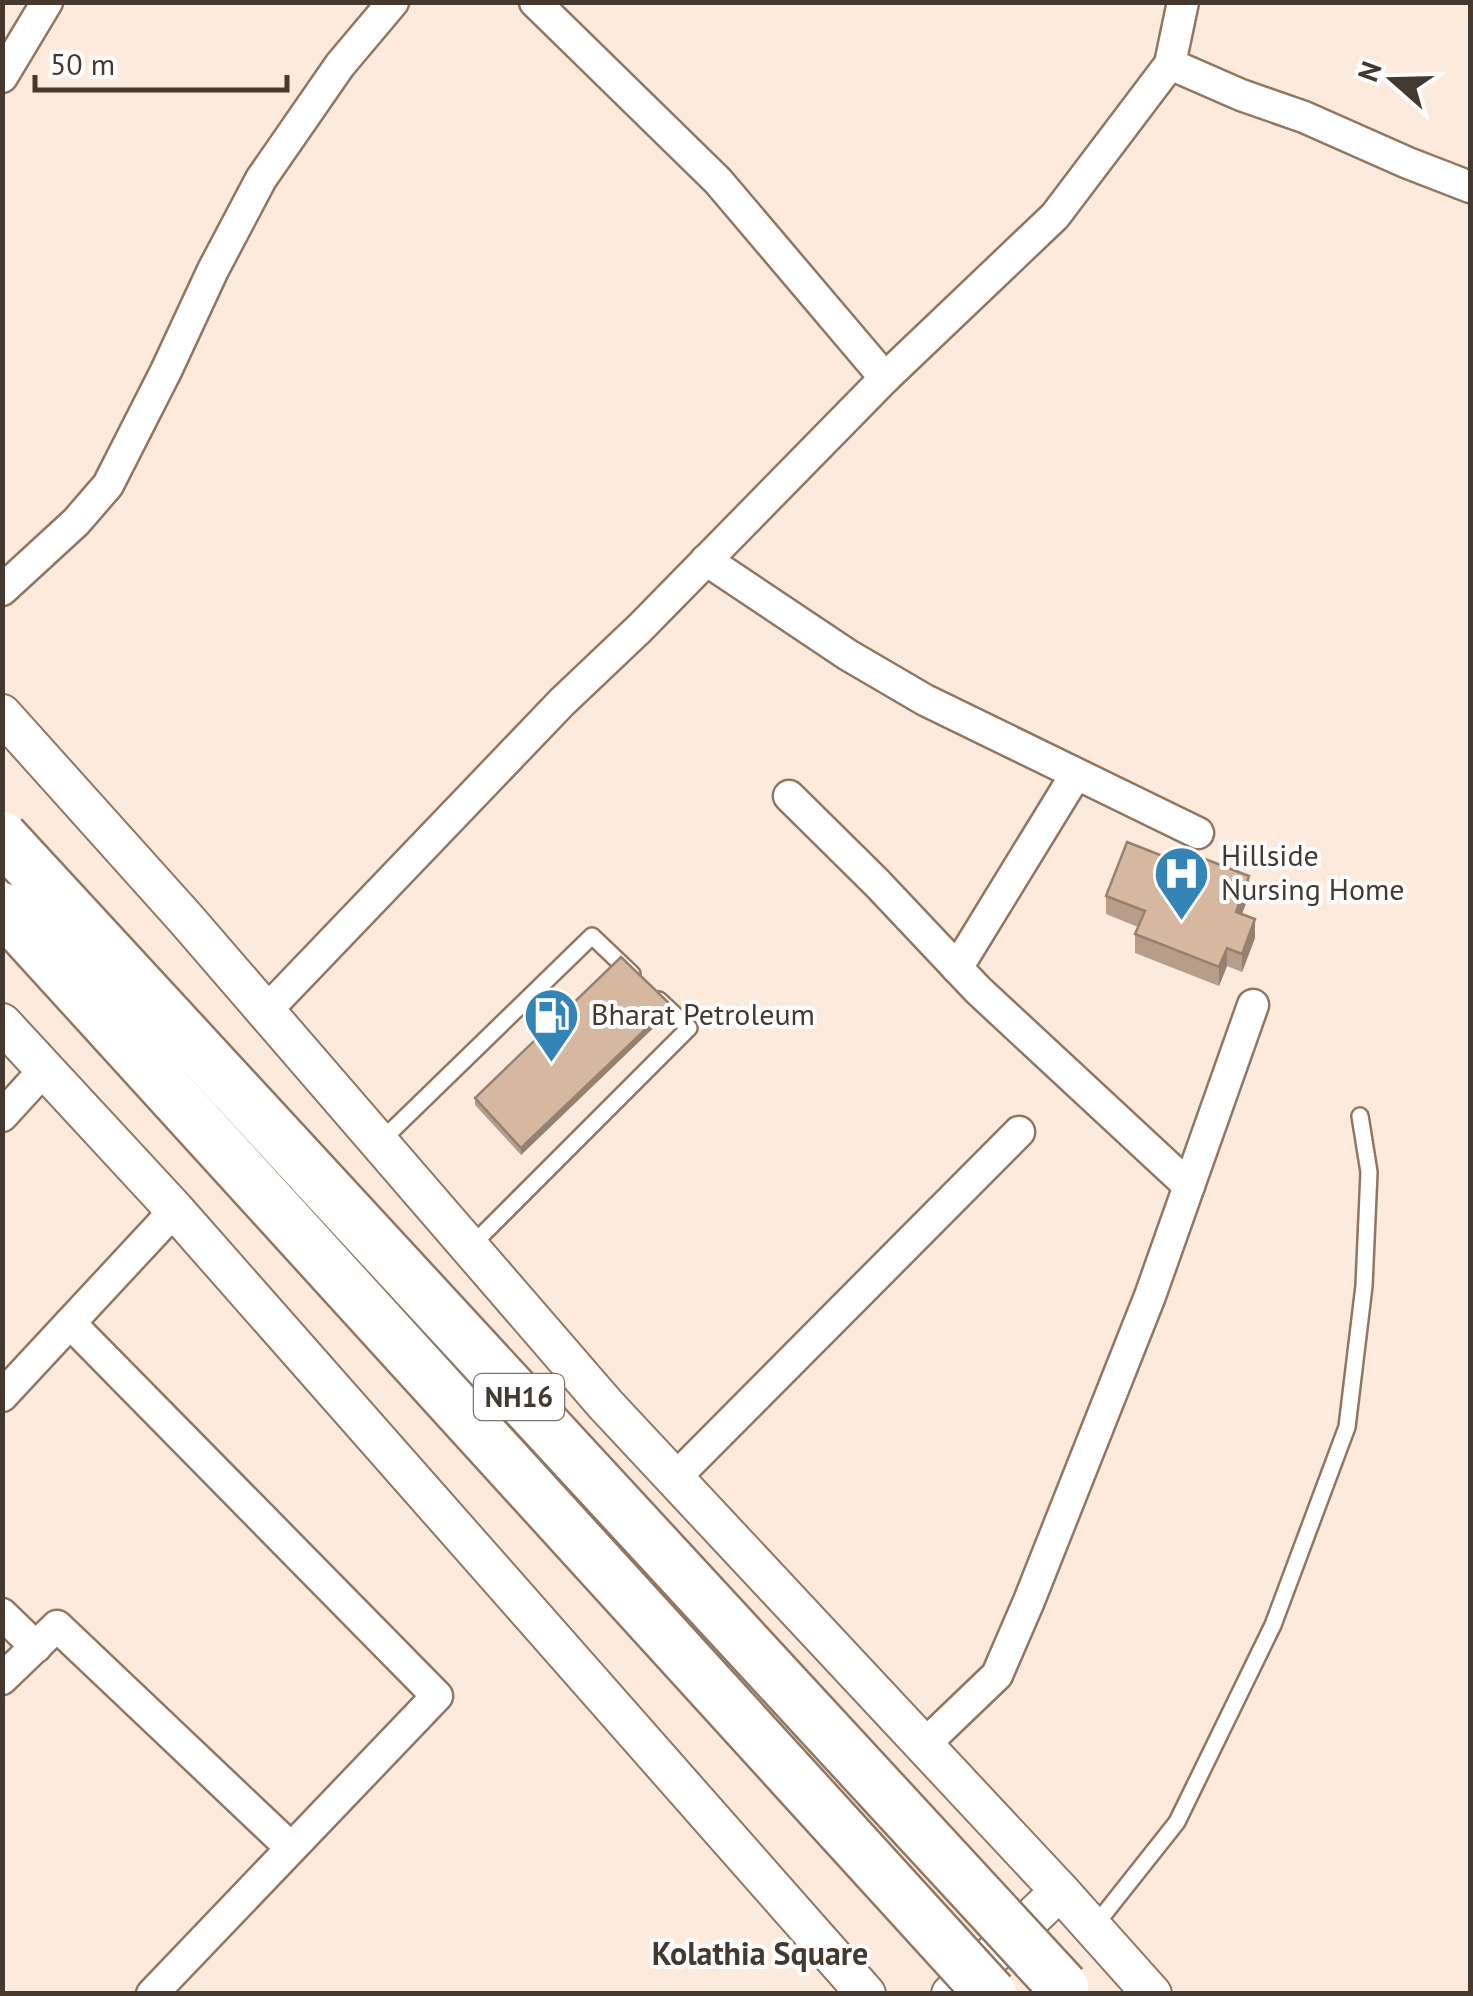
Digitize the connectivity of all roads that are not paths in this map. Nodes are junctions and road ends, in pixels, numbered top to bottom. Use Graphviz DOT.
graph roads {
  1 [pos="47,2"];
  2 [pos="393,2"];
  3 [pos="534,2"];
  4 [pos="1183,2"];
  5 [pos="1170,64"];
  6 [pos="2,77"];
  7 [pos="1470,188"];
  8 [pos="885,378"];
  9 [pos="706,560"];
  10 [pos="2,590"];
  11 [pos="2,714"];
  12 [pos="1076,774"];
  13 [pos="789,796"];
  14 [pos="1198,833"];
  15 [pos="2,836"];
  16 [pos="2,908"];
  17 [pos="957,968"];
  18 [pos="1254,1005"];
  19 [pos="266,1011"];
  20 [pos="2,1024"];
  21 [pos="45,1069"];
  22 [pos="2,1116"];
  23 [pos="1360,1116"];
  24 [pos="1019,1132"];
  25 [pos="379,1142"];
  26 [pos="1189,1186"];
  27 [pos="175,1210"];
  28 [pos="470,1247"];
  29 [pos="70,1323"];
  30 [pos="2,1396"];
  31 [pos="674,1478"];
  32 [pos="2,1614"];
  33 [pos="36,1647"];
  34 [pos="2,1680"];
  35 [pos="924,1746"];
  36 [pos="291,1848"];
  37 [pos="1060,1890"];
  38 [pos="1101,1937"];
  39 [pos="1057,1990"];
  40 [pos="152,1994"];
  41 [pos="866,1994"];
  42 [pos="952,1994"];
  43 [pos="991,1994"];
  44 [pos="1152,1994"];
  1 -- 6 [label="street"];
  2 -- 10 [label="street"];
  3 -- 8 [label="street"];
  4 -- 5 [label="street"];
  5 -- 7 [label="street"];
  5 -- 8 [label="street"];
  8 -- 9 [label="street"];
  9 -- 12 [label="street"];
  9 -- 19 [label="street"];
  11 -- 19 [label="street"];
  12 -- 14 [label="street"];
  12 -- 17 [label="street"];
  13 -- 17 [label="street"];
  15 -- 39 [label="highway, NH16, bridge"];
  16 -- 43 [label="highway, NH16, bridge"];
  17 -- 26 [label="street"];
  18 -- 26 [label="street"];
  19 -- 25 [label="street"];
  20 -- 21 [label="street"];
  21 -- 22 [label="street"];
  21 -- 27 [label="street"];
  23 -- 38 [label="lane"];
  24 -- 31 [label="street"];
  25 -- 28 [label="street"];
  25 -- 28 [label="lane"];
  26 -- 35 [label="street"];
  27 -- 29 [label="street"];
  27 -- 41 [label="street"];
  28 -- 31 [label="street"];
  29 -- 30 [label="street"];
  29 -- 36 [label="street"];
  31 -- 35 [label="street"];
  32 -- 33 [label="street"];
  33 -- 34 [label="street"];
  33 -- 36 [label="street"];
  35 -- 37 [label="street"];
  36 -- 40 [label="street"];
  37 -- 38 [label="street"];
  37 -- 42 [label="street"];
  38 -- 39 [label="street"];
  38 -- 44 [label="street"];
}
